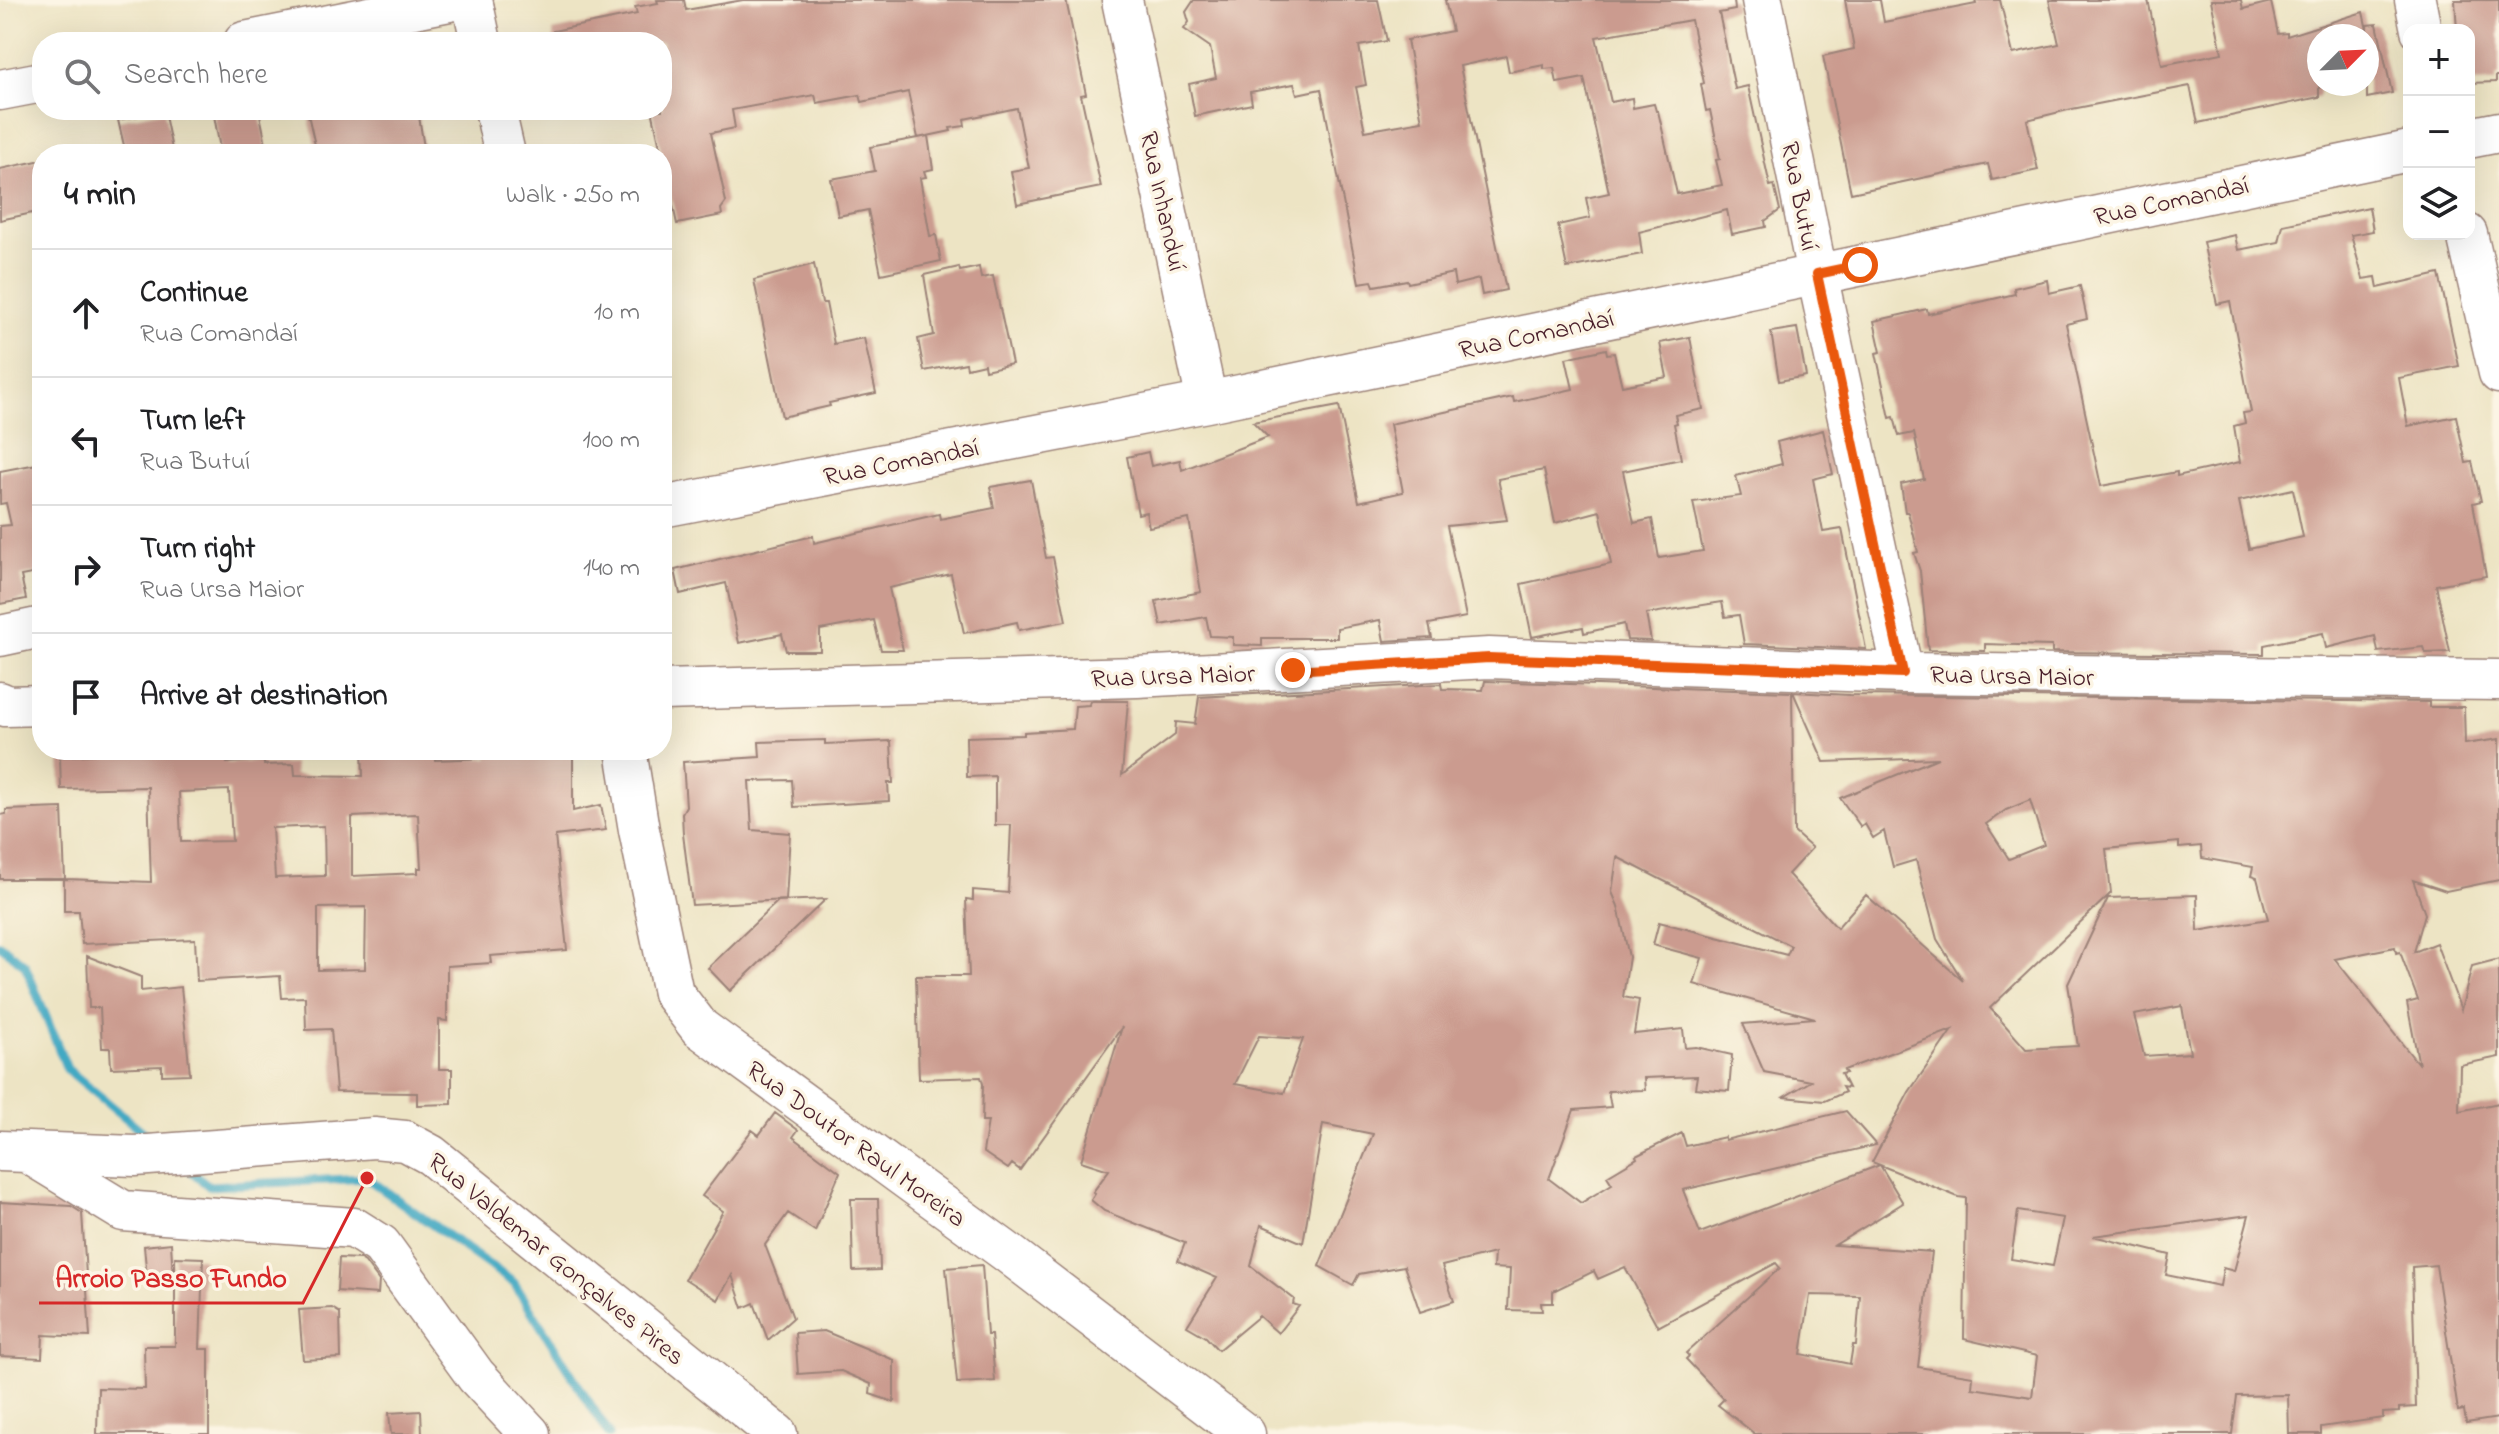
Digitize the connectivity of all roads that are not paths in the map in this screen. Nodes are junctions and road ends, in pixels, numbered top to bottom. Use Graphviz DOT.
graph roads {
  1 [pos="455,0"];
  2 [pos="472,0"];
  3 [pos="1122,0"];
  4 [pos="1762,0"];
  5 [pos="2415,0"];
  6 [pos="2420,24"];
  7 [pos="294,32"];
  8 [pos="479,32"];
  9 [pos="32,84"];
  10 [pos="0,90"];
  11 [pos="497,120"];
  12 [pos="2499,132"];
  13 [pos="2475,137"];
  14 [pos="503,144"];
  15 [pos="2403,152"];
  16 [pos="2468,240"];
  17 [pos="1817,274"];
  18 [pos="2499,373"];
  19 [pos="1207,402"];
  20 [pos="672,505"];
  21 [pos="32,629"];
  22 [pos="0,636"];
  23 [pos="1903,673"];
  24 [pos="2499,680"];
  25 [pos="672,690"];
  26 [pos="0,702"];
  27 [pos="32,705"];
  28 [pos="628,760"];
  29 [pos="14,1152"];
  30 [pos="530,1434"];
  31 [pos="777,1434"];
  32 [pos="1245,1434"];
  1 -- 7 [label="street"];
  2 -- 8 [label="street"];
  3 -- 19 [label="street, Rua Inhanduí"];
  4 -- 17 [label="street, Rua Butuí"];
  5 -- 6 [label="street"];
  9 -- 10 [label="street"];
  11 -- 14 [label="street"];
  12 -- 13 [label="street"];
  15 -- 17 [label="street, Rua Comandaí"];
  16 -- 18 [label="street"];
  17 -- 19 [label="street, Rua Comandaí"];
  17 -- 23 [label="street, Rua Butuí"];
  19 -- 20 [label="street, Rua Comandaí"];
  21 -- 22 [label="street"];
  23 -- 24 [label="street, Rua Ursa Maior"];
  23 -- 25 [label="street, Rua Ursa Maior"];
  26 -- 27 [label="street"];
  28 -- 32 [label="street, Rua Doutor Raul Moreira"];
  29 -- 30 [label="street, Rua Valdemar Gonçalves Pires"];
  29 -- 31 [label="street, Rua Valdemar Gonçalves Pires"];
}
